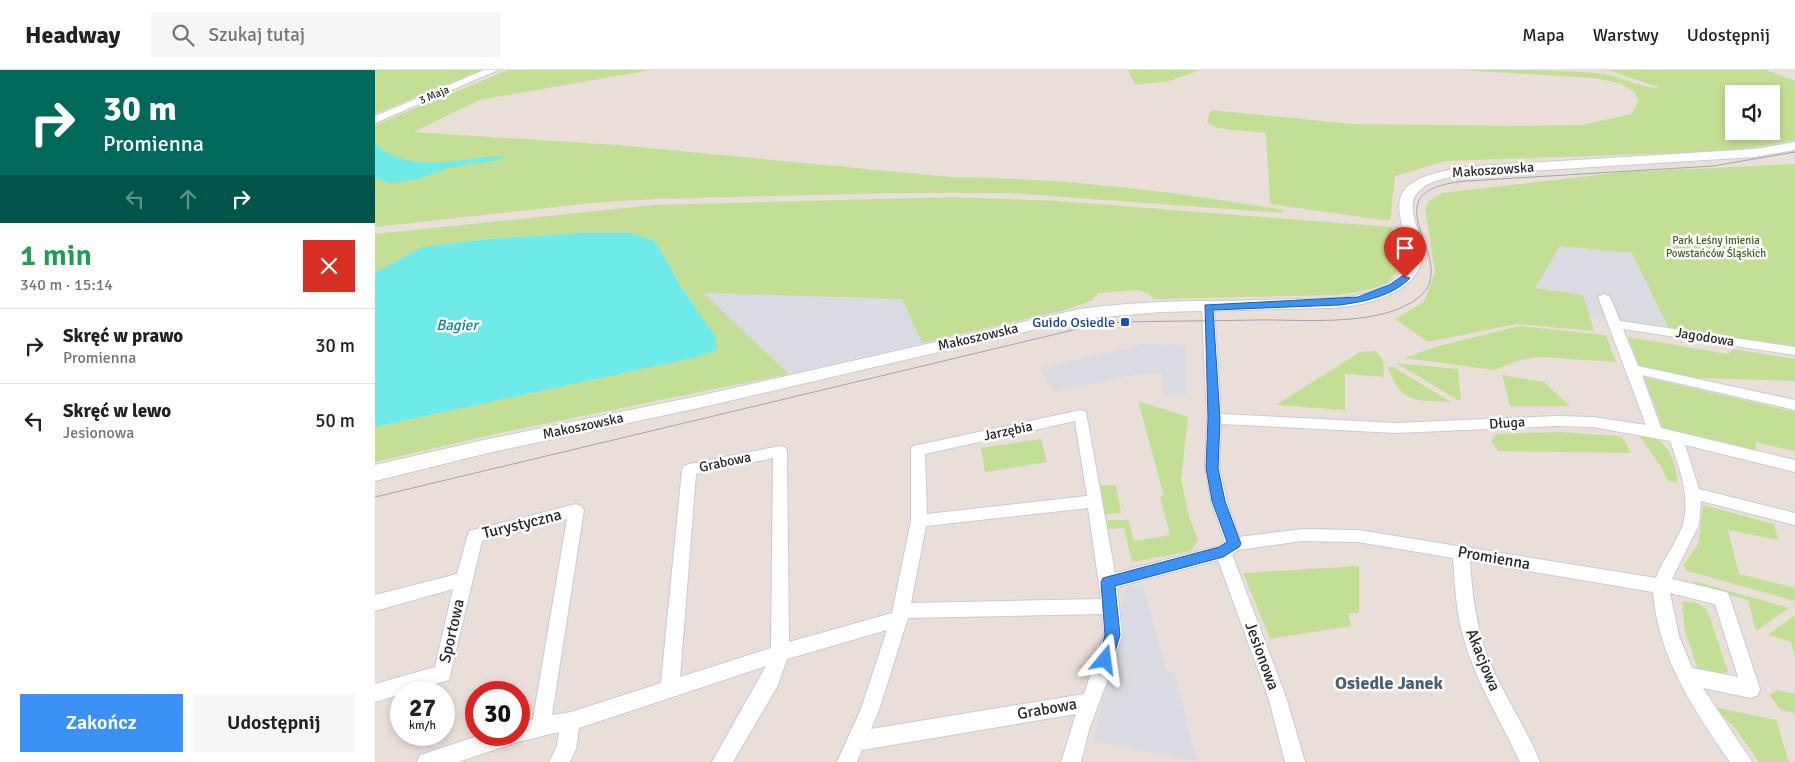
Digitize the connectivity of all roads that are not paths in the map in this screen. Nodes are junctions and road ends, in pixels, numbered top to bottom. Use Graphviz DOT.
graph roads {
  1 [pos="493,70"];
  2 [pos="375,120"];
  3 [pos="1795,146"];
  4 [pos="1605,297"];
  5 [pos="1208,307"];
  6 [pos="1615,324"];
  7 [pos="1795,351"];
  8 [pos="1633,369"];
  9 [pos="1795,405"];
  10 [pos="1214,419"];
  11 [pos="1655,432"];
  12 [pos="1676,438"];
  13 [pos="1795,466"];
  14 [pos="375,473"];
  15 [pos="1692,493"];
  16 [pos="1095,501"];
  17 [pos="1795,519"];
  18 [pos="919,521"];
  19 [pos="1229,548"];
  20 [pos="1461,552"];
  21 [pos="464,579"];
  22 [pos="1108,582"];
  23 [pos="1661,586"];
  24 [pos="375,603"];
  25 [pos="1111,606"];
  26 [pos="900,615"];
  27 [pos="780,653"];
  28 [pos="1685,675"];
  29 [pos="670,690"];
  30 [pos="375,693"];
  31 [pos="1090,702"];
  32 [pos="571,721"];
  33 [pos="541,726"];
  34 [pos="530,730"];
  35 [pos="856,741"];
  36 [pos="478,746"];
  37 [pos="427,762"];
  38 [pos="559,762"];
  39 [pos="721,762"];
  40 [pos="847,762"];
  41 [pos="1071,762"];
  42 [pos="1295,762"];
  43 [pos="1530,762"];
  44 [pos="1742,762"];
  1 -- 2 [label="main road, 3 Maja"];
  3 -- 5 [label="main road, Makoszowska"];
  4 -- 6 [label="street"];
  5 -- 10 [label="street, Jesionowa"];
  5 -- 14 [label="main road, Makoszowska"];
  6 -- 7 [label="street, Jagodowa"];
  6 -- 8 [label="street"];
  8 -- 9 [label="street"];
  8 -- 11 [label="street"];
  10 -- 11 [label="street, Długa"];
  10 -- 19 [label="street, Jesionowa"];
  11 -- 12 [label="street, Długa"];
  12 -- 13 [label="street, Długa"];
  12 -- 15 [label="street"];
  15 -- 17 [label="street"];
  15 -- 23 [label="street"];
  16 -- 18 [label="street"];
  16 -- 18 [label="street, Jarzębia"];
  16 -- 22 [label="street, Jarzębia"];
  18 -- 26 [label="street, Jarzębia"];
  19 -- 20 [label="street, Promienna"];
  19 -- 22 [label="street, Promienna"];
  19 -- 42 [label="street, Jesionowa"];
  20 -- 23 [label="street, Promienna"];
  20 -- 43 [label="street, Akacjowa"];
  21 -- 24 [label="street"];
  21 -- 30 [label="street, Sportowa"];
  21 -- 33 [label="street, Turystyczna"];
  22 -- 25 [label="street, Jarzębia"];
  23 -- 28 [label="street"];
  23 -- 28 [label="street, Promienna"];
  25 -- 26 [label="street"];
  25 -- 31 [label="street, Jarzębia"];
  26 -- 27 [label="street"];
  26 -- 35 [label="street"];
  27 -- 29 [label="street"];
  27 -- 29 [label="street, Grabowa"];
  27 -- 39 [label="street, Grabowa"];
  28 -- 44 [label="street"];
  29 -- 32 [label="street"];
  31 -- 35 [label="street, Grabowa"];
  31 -- 41 [label="street, Jarzębia"];
  32 -- 33 [label="street"];
  32 -- 38 [label="street"];
  33 -- 34 [label="street"];
  35 -- 40 [label="street"];
  36 -- 37 [label="street"];
}
